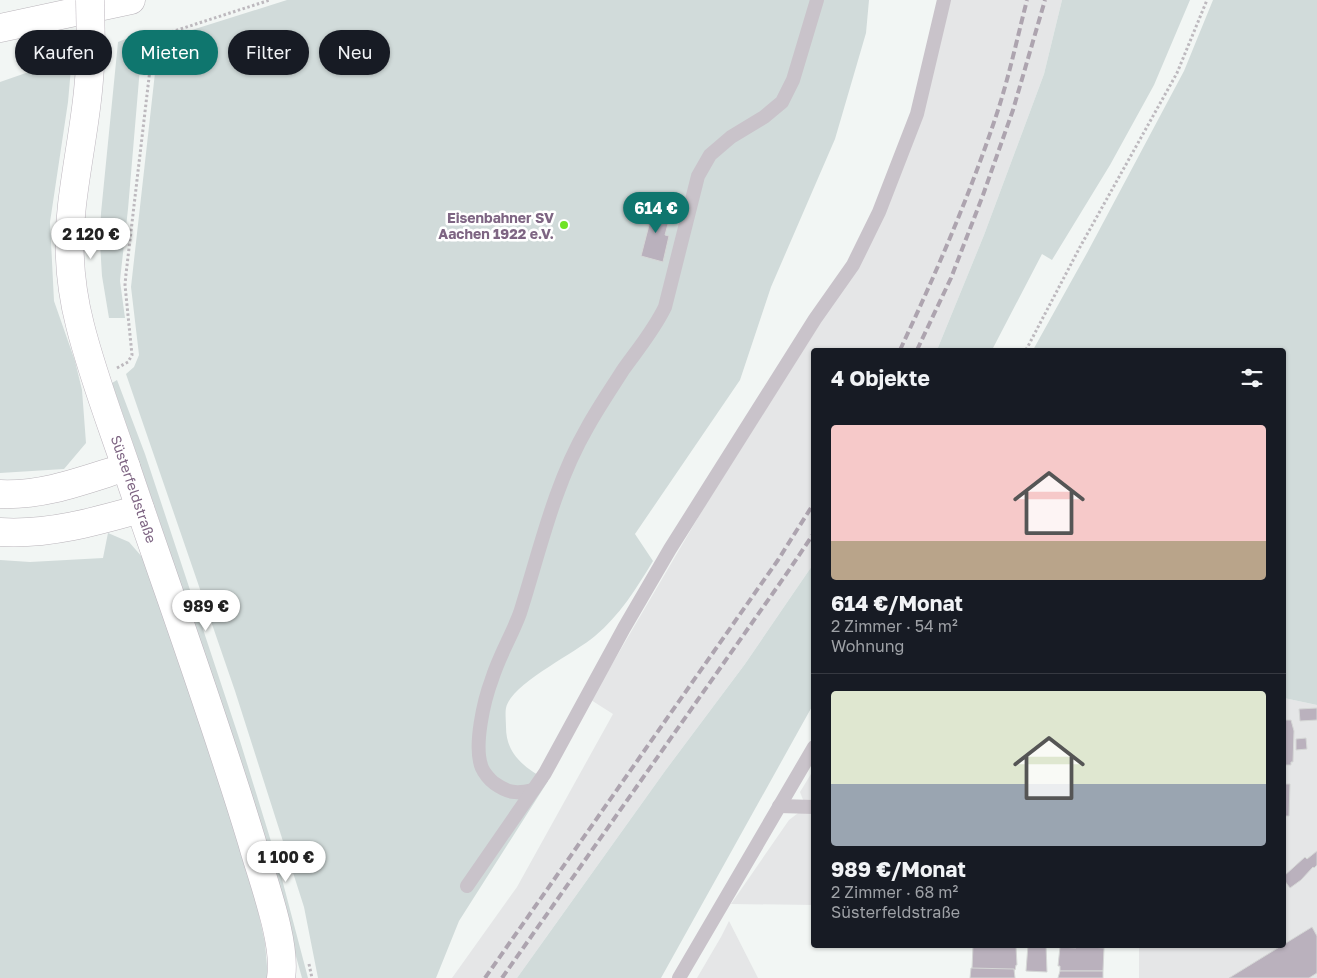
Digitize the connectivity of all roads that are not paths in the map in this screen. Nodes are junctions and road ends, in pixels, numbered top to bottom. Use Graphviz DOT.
graph roads {
  1 [pos="132,0"];
  2 [pos="817,0"];
  3 [pos="944,0"];
  4 [pos="86,6"];
  5 [pos="0,28"];
  6 [pos="0,48"];
  7 [pos="126,467"];
  8 [pos="0,494"];
  9 [pos="140,510"];
  10 [pos="0,532"];
  11 [pos="811,752"];
  12 [pos="533,790"];
  13 [pos="779,806"];
  14 [pos="811,807"];
  15 [pos="467,886"];
  16 [pos="291,970"];
  17 [pos="679,978"];
  1 -- 4 [label="main road"];
  2 -- 12 [label="lane"];
  3 -- 12 [label="lane"];
  4 -- 5 [label="main road"];
  4 -- 6 [label="main road"];
  4 -- 7 [label="main road, Süsterfeldstraße, bridge"];
  7 -- 8 [label="main road"];
  7 -- 9 [label="main road, Süsterfeldstraße"];
  9 -- 10 [label="main road"];
  9 -- 16 [label="main road, Süsterfeldstraße"];
  11 -- 13 [label="lane"];
  12 -- 15 [label="lane"];
  13 -- 14 [label="lane"];
  13 -- 17 [label="lane"];
}
